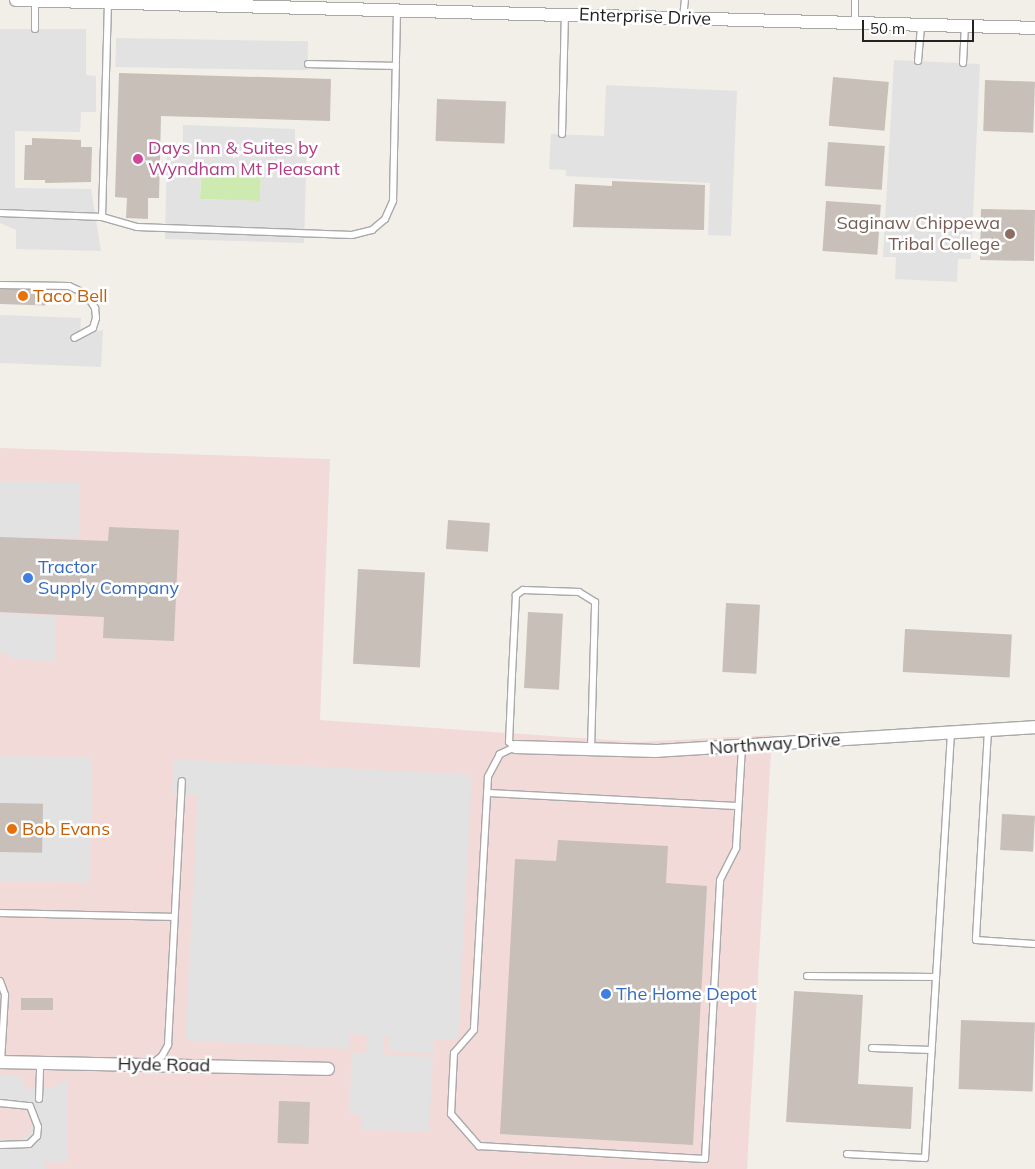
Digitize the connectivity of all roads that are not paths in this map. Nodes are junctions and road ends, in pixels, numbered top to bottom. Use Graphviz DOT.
graph roads {
  1 [pos="16,0"];
  2 [pos="35,0"];
  3 [pos="685,0"];
  4 [pos="855,0"];
  5 [pos="108,3"];
  6 [pos="397,10"];
  7 [pos="565,15"];
  8 [pos="683,18"];
  9 [pos="855,23"];
  10 [pos="921,25"];
  11 [pos="965,26"];
  12 [pos="1035,28"];
  13 [pos="35,29"];
  14 [pos="918,61"];
  15 [pos="963,63"];
  16 [pos="308,64"];
  17 [pos="396,66"];
  18 [pos="562,134"];
  19 [pos="0,213"];
  20 [pos="102,217"];
  21 [pos="0,285"];
  22 [pos="74,338"];
  23 [pos="1035,727"];
  24 [pos="988,730"];
  25 [pos="951,732"];
  26 [pos="515,748"];
  27 [pos="742,748"];
  28 [pos="591,749"];
  29 [pos="182,781"];
  30 [pos="487,793"];
  31 [pos="738,806"];
  32 [pos="0,914"];
  33 [pos="174,917"];
  34 [pos="1035,944"];
  35 [pos="807,976"];
  36 [pos="936,977"];
  37 [pos="0,981"];
  38 [pos="872,1048"];
  39 [pos="932,1050"];
  40 [pos="1,1062"];
  41 [pos="40,1063"];
  42 [pos="150,1064"];
  43 [pos="328,1069"];
  44 [pos="39,1099"];
  45 [pos="0,1103"];
  46 [pos="0,1144"];
  47 [pos="847,1154"];
  1 -- 2 [label="street, Enterprise Drive"];
  2 -- 5 [label="street, Enterprise Drive"];
  2 -- 13 [label="lane"];
  3 -- 8 [label="lane"];
  4 -- 9 [label="lane"];
  5 -- 6 [label="street, Enterprise Drive"];
  5 -- 20 [label="lane"];
  6 -- 7 [label="street, Enterprise Drive"];
  6 -- 17 [label="lane"];
  7 -- 8 [label="street, Enterprise Drive"];
  7 -- 18 [label="lane"];
  8 -- 9 [label="street, Enterprise Drive"];
  9 -- 10 [label="street, Enterprise Drive"];
  10 -- 11 [label="street, Enterprise Drive"];
  10 -- 14 [label="lane"];
  11 -- 12 [label="street, Enterprise Drive"];
  11 -- 15 [label="lane"];
  16 -- 17 [label="lane"];
  17 -- 20 [label="lane"];
  19 -- 20 [label="lane"];
  21 -- 22 [label="lane"];
  23 -- 24 [label="street, Northway Drive"];
  24 -- 25 [label="street, Northway Drive"];
  24 -- 34 [label="lane"];
  25 -- 27 [label="street, Northway Drive"];
  25 -- 36 [label="lane"];
  26 -- 28 [label="street, Northway Drive"];
  26 -- 28 [label="lane"];
  26 -- 30 [label="lane"];
  27 -- 28 [label="street, Northway Drive"];
  27 -- 31 [label="lane"];
  29 -- 33 [label="lane"];
  30 -- 31 [label="lane"];
  30 -- 31 [label="lane"];
  32 -- 33 [label="lane"];
  33 -- 42 [label="lane"];
  35 -- 36 [label="lane"];
  36 -- 39 [label="lane"];
  37 -- 40 [label="lane"];
  38 -- 39 [label="lane"];
  39 -- 47 [label="lane"];
  40 -- 41 [label="street, Hyde Road"];
  41 -- 42 [label="street, Hyde Road"];
  41 -- 44 [label="lane"];
  42 -- 43 [label="street, Hyde Road"];
  45 -- 46 [label="lane"];
}
